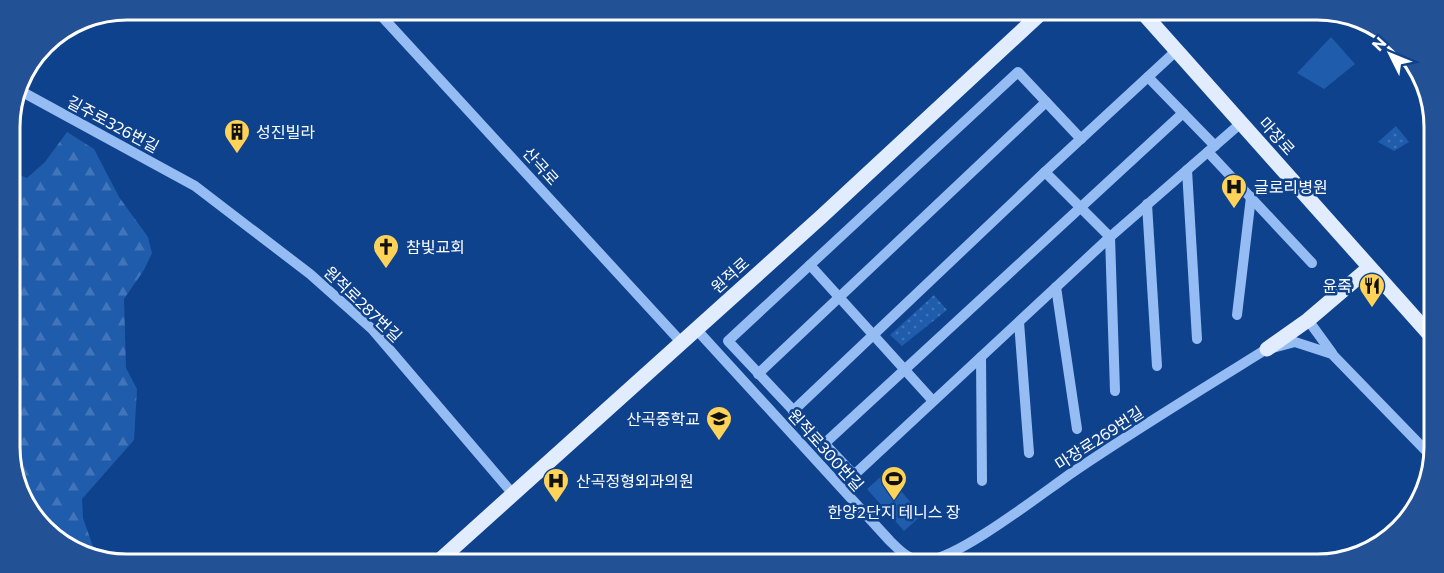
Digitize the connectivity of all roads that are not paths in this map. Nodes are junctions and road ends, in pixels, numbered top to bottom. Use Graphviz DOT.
graph roads {
  1 [pos="385,20"];
  2 [pos="1034,20"];
  3 [pos="1149,20"];
  4 [pos="1176,51"];
  5 [pos="1148,77"];
  6 [pos="25,93"];
  7 [pos="1046,102"];
  8 [pos="1183,113"];
  9 [pos="1241,123"];
  10 [pos="1081,139"];
  11 [pos="1211,149"];
  12 [pos="1187,170"];
  13 [pos="1045,172"];
  14 [pos="195,186"];
  15 [pos="1251,197"];
  16 [pos="1148,204"];
  17 [pos="1082,208"];
  18 [pos="1110,237"];
  19 [pos="1312,262"];
  20 [pos="810,265"];
  21 [pos="1369,268"];
  22 [pos="1056,287"];
  23 [pos="839,298"];
  24 [pos="1238,315"];
  25 [pos="1308,320"];
  26 [pos="1019,322"];
  27 [pos="1424,328"];
  28 [pos="696,329"];
  29 [pos="874,335"];
  30 [pos="1197,339"];
  31 [pos="682,343"];
  32 [pos="1268,349"];
  33 [pos="1332,354"];
  34 [pos="981,357"];
  35 [pos="1157,366"];
  36 [pos="905,370"];
  37 [pos="758,374"];
  38 [pos="1114,391"];
  39 [pos="933,401"];
  40 [pos="793,411"];
  41 [pos="1077,429"];
  42 [pos="824,444"];
  43 [pos="1424,449"];
  44 [pos="1029,453"];
  45 [pos="982,481"];
  46 [pos="513,494"];
  47 [pos="902,553"];
  48 [pos="951,553"];
  49 [pos="447,554"];
  1 -- 31 [label="street, 산곡로"];
  2 -- 28 [label="main road, 원적로"];
  3 -- 4 [label="main road, 마장로"];
  4 -- 5 [label="street"];
  4 -- 9 [label="main road, 마장로"];
  5 -- 8 [label="street"];
  5 -- 10 [label="street"];
  6 -- 14 [label="street, 길주로326번길"];
  7 -- 10 [label="street"];
  7 -- 20 [label="street"];
  7 -- 23 [label="street"];
  8 -- 11 [label="street"];
  8 -- 17 [label="street"];
  9 -- 11 [label="street"];
  9 -- 21 [label="main road, 마장로"];
  10 -- 13 [label="street"];
  11 -- 12 [label="street"];
  11 -- 15 [label="street"];
  12 -- 16 [label="street"];
  12 -- 30 [label="street"];
  13 -- 17 [label="street"];
  13 -- 29 [label="street"];
  14 -- 46 [label="street, 원적로287번길"];
  15 -- 19 [label="street"];
  15 -- 24 [label="street"];
  16 -- 18 [label="street"];
  16 -- 35 [label="street"];
  17 -- 18 [label="street"];
  17 -- 36 [label="street"];
  18 -- 22 [label="street"];
  18 -- 38 [label="street"];
  20 -- 23 [label="street"];
  20 -- 37 [label="street"];
  21 -- 25 [label="main road"];
  21 -- 27 [label="main road, 마장로"];
  22 -- 26 [label="street"];
  22 -- 41 [label="street"];
  23 -- 29 [label="street"];
  23 -- 37 [label="street"];
  25 -- 32 [label="main road"];
  25 -- 33 [label="street"];
  26 -- 34 [label="street"];
  26 -- 44 [label="street"];
  28 -- 31 [label="main road, 원적로"];
  28 -- 47 [label="street, 원적로300번길"];
  29 -- 36 [label="street"];
  29 -- 40 [label="street"];
  31 -- 46 [label="main road, 원적로"];
  32 -- 33 [label="street, 마장로269번길"];
  32 -- 48 [label="street, 마장로269번길"];
  33 -- 43 [label="street"];
  34 -- 39 [label="street"];
  34 -- 45 [label="street"];
  36 -- 39 [label="street"];
  36 -- 42 [label="street"];
  37 -- 40 [label="street"];
  39 -- 42 [label="street"];
  40 -- 42 [label="street"];
  46 -- 49 [label="main road, 원적로"];
}
